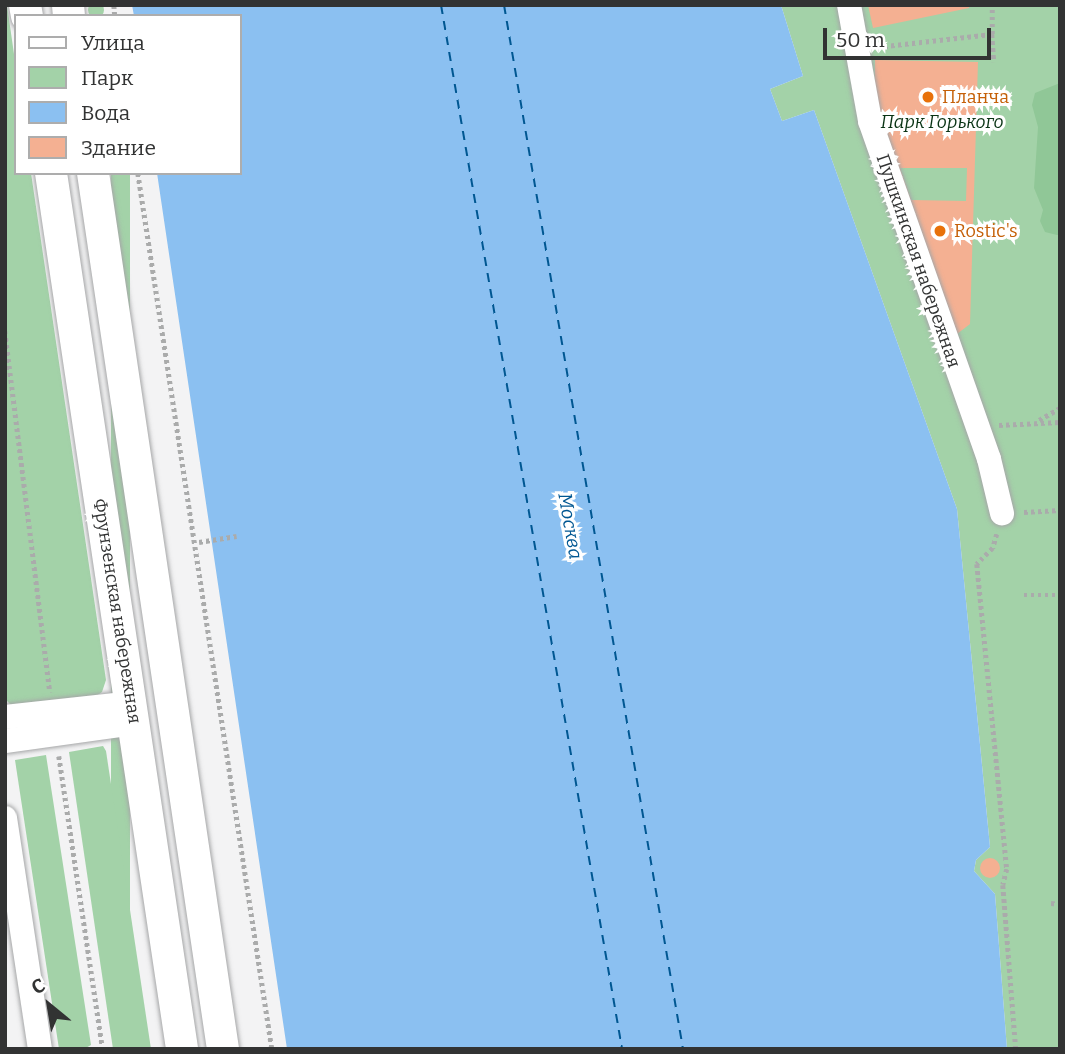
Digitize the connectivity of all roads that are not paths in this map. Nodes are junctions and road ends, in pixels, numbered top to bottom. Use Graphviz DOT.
graph roads {
  1 [pos="849,5"];
  2 [pos="51,175"];
  3 [pos="93,175"];
  4 [pos="1002,513"];
  5 [pos="132,713"];
  6 [pos="5,718"];
  7 [pos="55,724"];
  8 [pos="5,741"];
  9 [pos="5,818"];
  10 [pos="40,1049"];
  11 [pos="182,1049"];
  12 [pos="223,1049"];
  1 -- 4 [label="lane, Пушкинская набережная"];
  2 -- 5 [label="main road, Фрунзенская набережная"];
  3 -- 12 [label="main road"];
  5 -- 7 [label="lane"];
  5 -- 11 [label="main road, Фрунзенская набережная"];
  6 -- 7 [label="lane"];
  7 -- 8 [label="lane"];
  9 -- 10 [label="lane"];
}
